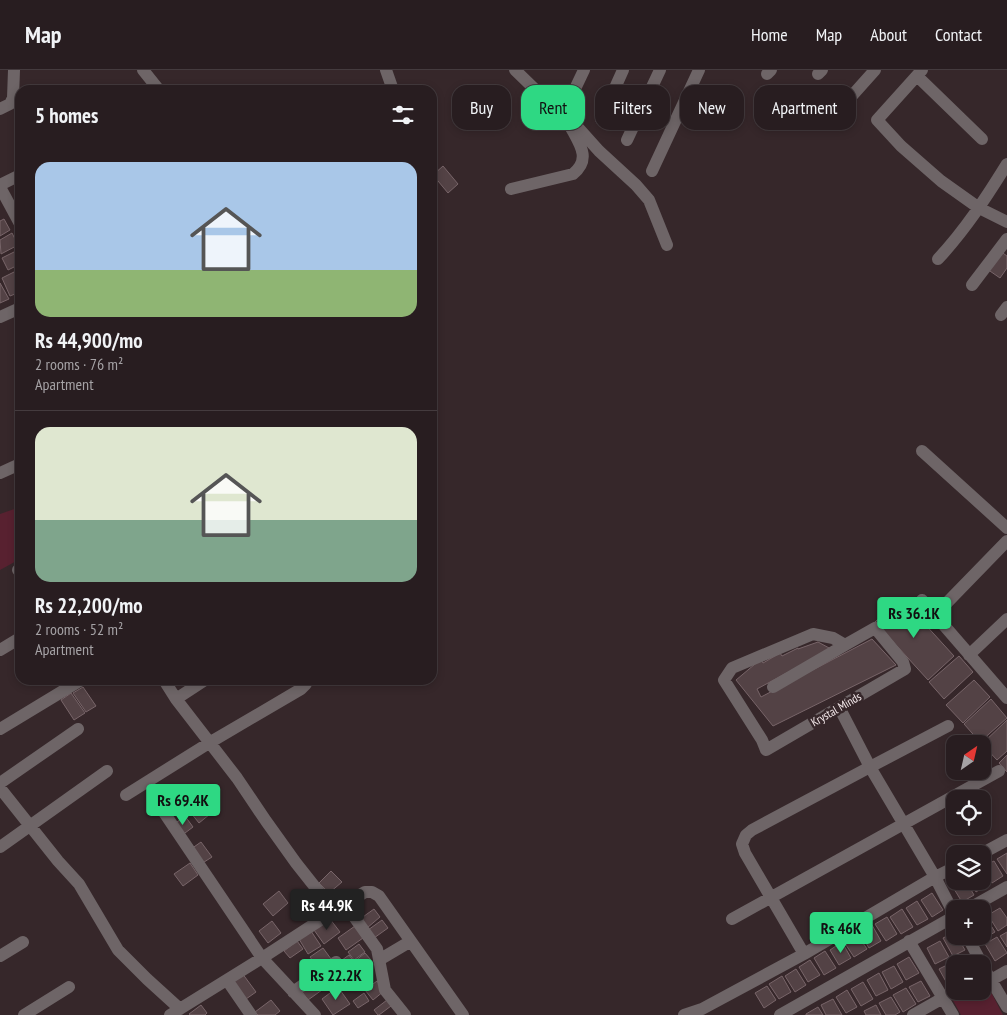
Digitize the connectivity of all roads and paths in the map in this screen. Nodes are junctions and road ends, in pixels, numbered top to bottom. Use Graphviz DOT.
graph roads {
  1 [pos="14,70"];
  2 [pos="143,70"];
  3 [pos="386,70"];
  4 [pos="515,70"];
  5 [pos="584,70"];
  6 [pos="623,70"];
  7 [pos="660,70"];
  8 [pos="699,70"];
  9 [pos="875,70"];
  10 [pos="920,73"];
  11 [pos="155,85"];
  12 [pos="392,85"];
  13 [pos="530,85"];
  14 [pos="577,85"];
  15 [pos="616,85"];
  16 [pos="856,91"];
  17 [pos="0,109"];
  18 [pos="572,130"];
  19 [pos="580,130"];
  20 [pos="982,139"];
  21 [pos="627,140"];
  22 [pos="1007,164"];
  23 [pos="652,171"];
  24 [pos="15,178"];
  25 [pos="0,186"];
  26 [pos="512,189"];
  27 [pos="979,208"];
  28 [pos="15,214"];
  29 [pos="1007,222"];
  30 [pos="1007,239"];
  31 [pos="668,245"];
  32 [pos="938,259"];
  33 [pos="972,285"];
  34 [pos="15,310"];
  35 [pos="0,318"];
  36 [pos="922,451"];
  37 [pos="15,466"];
  38 [pos="0,473"];
  39 [pos="1007,528"];
  40 [pos="1007,541"];
  41 [pos="922,600"];
  42 [pos="935,615"];
  43 [pos="1007,619"];
  44 [pos="15,641"];
  45 [pos="845,644"];
  46 [pos="0,650"];
  47 [pos="970,655"];
  48 [pos="73,685"];
  49 [pos="167,685"];
  50 [pos="197,685"];
  51 [pos="305,685"];
  52 [pos="773,687"];
  53 [pos="1007,698"];
  54 [pos="176,699"];
  55 [pos="839,707"];
  56 [pos="948,726"];
  57 [pos="0,729"];
  58 [pos="78,729"];
  59 [pos="208,743"];
  60 [pos="870,767"];
  61 [pos="107,771"];
  62 [pos="999,771"];
  63 [pos="0,783"];
  64 [pos="0,788"];
  65 [pos="126,796"];
  66 [pos="161,808"];
  67 [pos="903,825"];
  68 [pos="30,826"];
  69 [pos="1007,840"];
  70 [pos="0,847"];
  71 [pos="991,849"];
  72 [pos="946,872"];
  73 [pos="935,877"];
  74 [pos="1007,887"];
  75 [pos="771,897"];
  76 [pos="947,900"];
  77 [pos="984,900"];
  78 [pos="339,907"];
  79 [pos="732,919"];
  80 [pos="946,921"];
  81 [pos="910,941"];
  82 [pos="23,942"];
  83 [pos="411,942"];
  84 [pos="804,954"];
  85 [pos="0,956"];
  86 [pos="262,958"];
  87 [pos="379,960"];
  88 [pos="336,962"];
  89 [pos="1007,971"];
  90 [pos="227,980"];
  91 [pos="991,980"];
  92 [pos="69,987"];
  93 [pos="293,992"];
  94 [pos="943,998"];
  95 [pos="1007,1007"];
  96 [pos="175,1012"];
  97 [pos="24,1015"];
  98 [pos="252,1015"];
  99 [pos="315,1015"];
  100 [pos="405,1015"];
  101 [pos="463,1015"];
  102 [pos="684,1015"];
  103 [pos="780,1015"];
  104 [pos="913,1015"];
  105 [pos="953,1015"];
  1 -- 17 [label="street"];
  2 -- 11 [label="street"];
  3 -- 12 [label="street"];
  4 -- 13 [label="street"];
  5 -- 14 [label="street"];
  6 -- 15 [label="street"];
  7 -- 21 [label="street"];
  8 -- 23 [label="street"];
  9 -- 16 [label="street"];
  10 -- 20 [label="street"];
  10 -- 27 [label="street"];
  18 -- 26 [label="street"];
  19 -- 31 [label="street"];
  22 -- 27 [label="street"];
  24 -- 25 [label="street"];
  25 -- 28 [label="street"];
  27 -- 29 [label="street"];
  27 -- 32 [label="street"];
  30 -- 33 [label="street"];
  34 -- 35 [label="street"];
  36 -- 39 [label="street"];
  37 -- 38 [label="street"];
  40 -- 42 [label="street"];
  41 -- 42 [label="street"];
  42 -- 47 [label="street"];
  43 -- 47 [label="street"];
  44 -- 46 [label="street"];
  45 -- 52 [label="street"];
  45 -- 55 [label="street, Krystal Minds"];
  45 -- 55 [label="street, Krystal Minds"];
  47 -- 53 [label="street"];
  48 -- 57 [label="street"];
  49 -- 54 [label="street"];
  50 -- 54 [label="street"];
  51 -- 59 [label="street"];
  54 -- 59 [label="street"];
  55 -- 60 [label="street"];
  56 -- 60 [label="street"];
  58 -- 63 [label="street"];
  59 -- 65 [label="street"];
  59 -- 78 [label="street"];
  60 -- 67 [label="street"];
  60 -- 75 [label="street"];
  61 -- 68 [label="street"];
  62 -- 67 [label="street"];
  64 -- 68 [label="street"];
  66 -- 86 [label="street"];
  67 -- 73 [label="street"];
  67 -- 75 [label="street"];
  68 -- 70 [label="street"];
  68 -- 96 [label="street"];
  69 -- 71 [label="street"];
  72 -- 73 [label="street"];
  73 -- 76 [label="street"];
  73 -- 84 [label="street"];
  74 -- 77 [label="street"];
  75 -- 79 [label="street"];
  75 -- 84 [label="street"];
  78 -- 83 [label="street"];
  78 -- 86 [label="street"];
  78 -- 87 [label="street"];
  80 -- 81 [label="street"];
  81 -- 94 [label="street"];
  81 -- 103 [label="street"];
  82 -- 85 [label="street"];
  83 -- 87 [label="street"];
  83 -- 101 [label="street"];
  84 -- 102 [label="street"];
  86 -- 90 [label="street"];
  86 -- 93 [label="street"];
  87 -- 100 [label="street"];
  88 -- 93 [label="street"];
  89 -- 91 [label="street"];
  90 -- 96 [label="street"];
  90 -- 98 [label="street"];
  91 -- 95 [label="street"];
  92 -- 97 [label="street"];
  93 -- 99 [label="street"];
  94 -- 104 [label="street"];
  94 -- 105 [label="street"];
}
